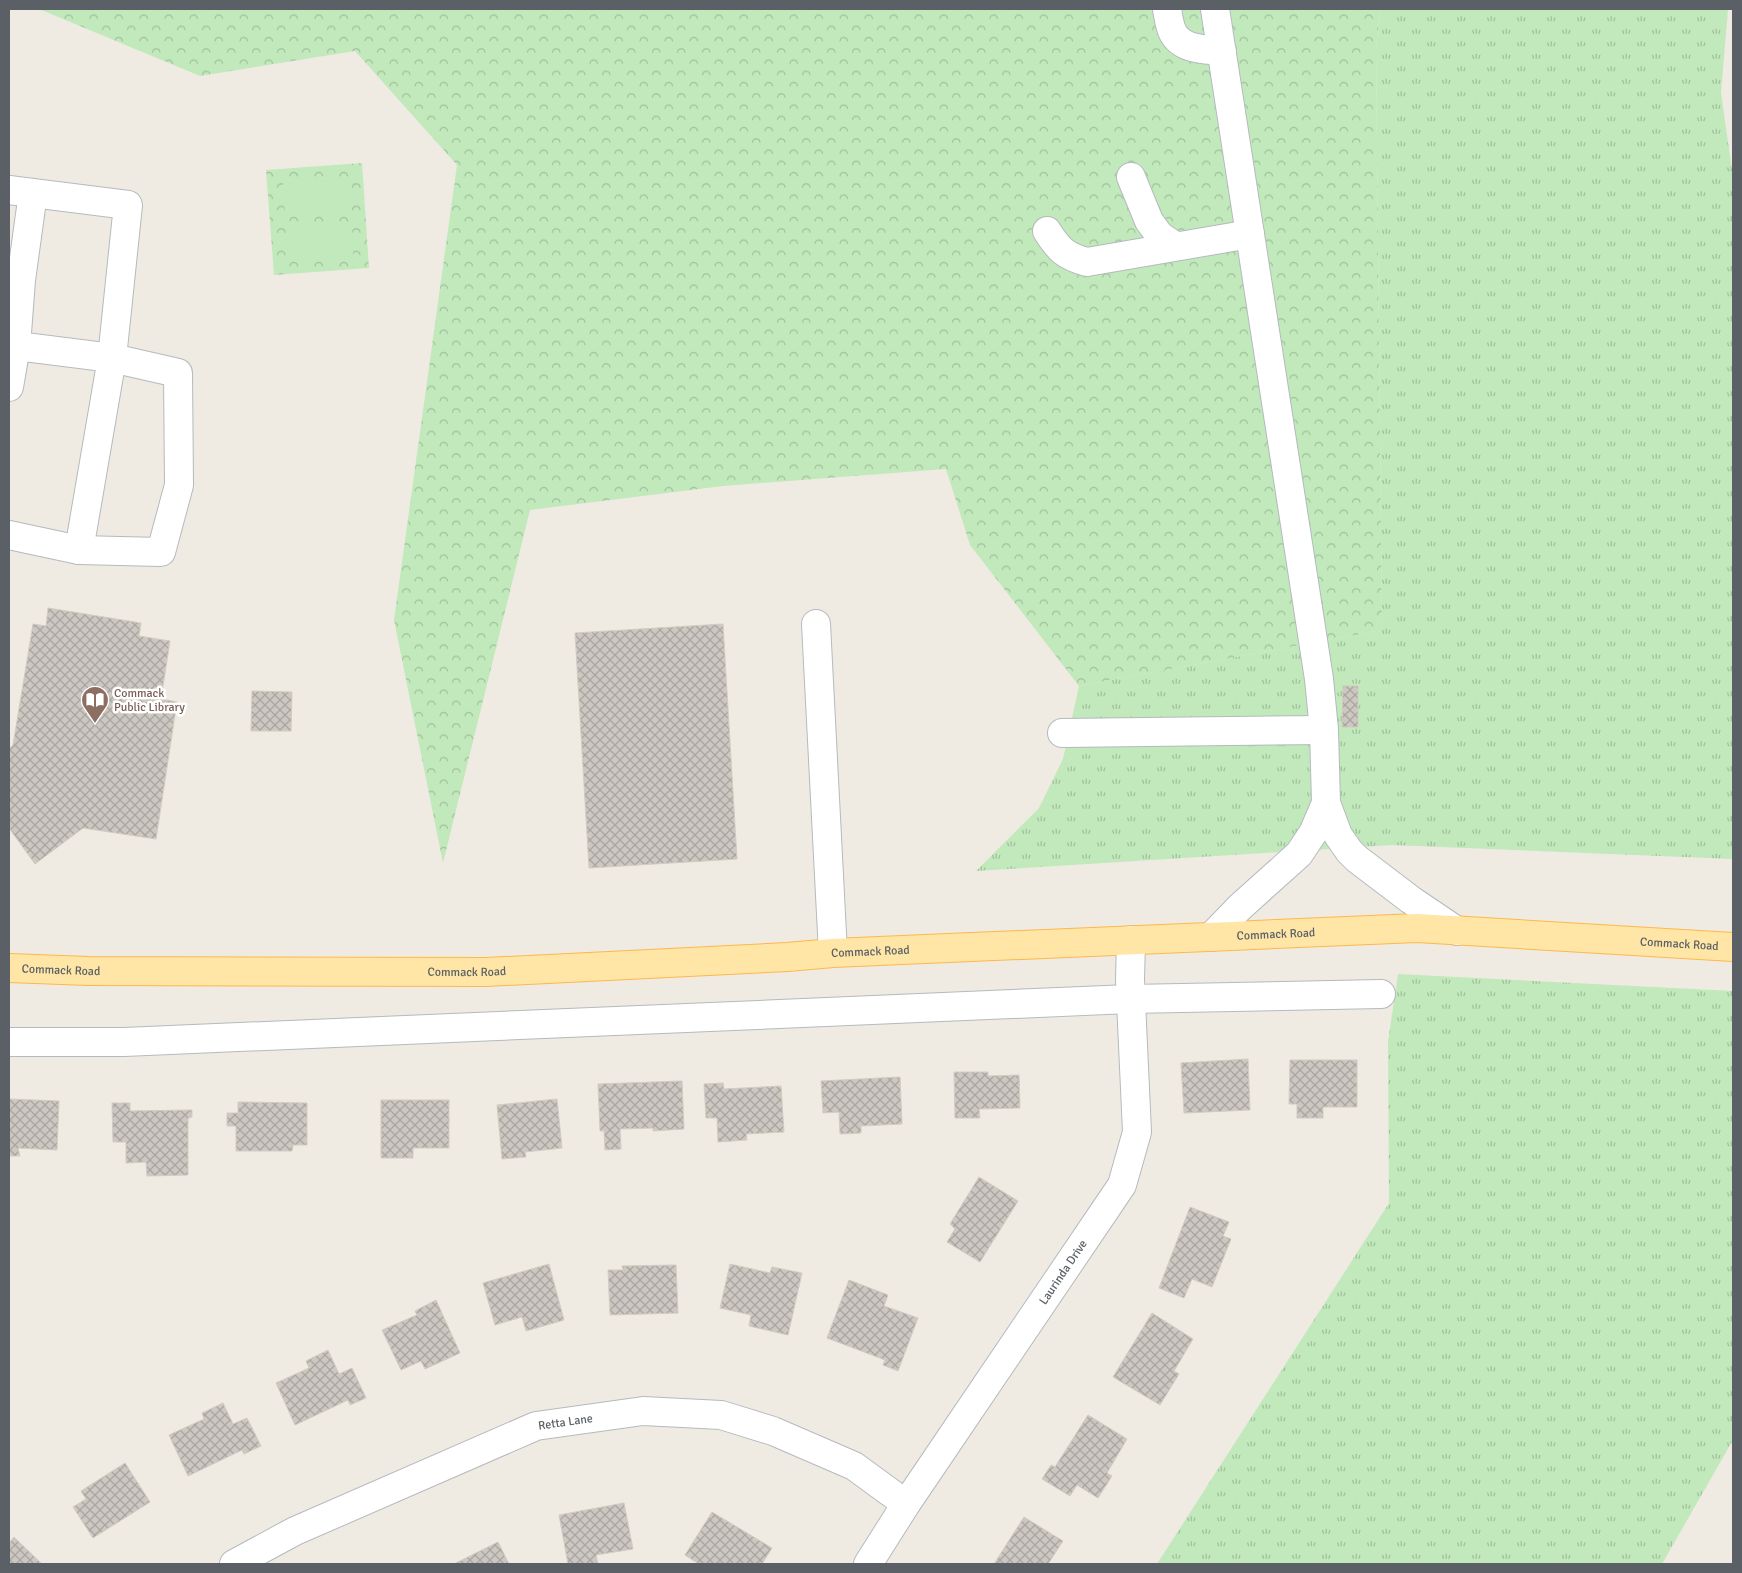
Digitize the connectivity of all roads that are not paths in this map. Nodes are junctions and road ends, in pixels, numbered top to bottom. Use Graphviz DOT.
graph roads {
  1 [pos="1167,9"];
  2 [pos="1215,9"];
  3 [pos="1222,51"];
  4 [pos="1131,177"];
  5 [pos="21,192"];
  6 [pos="1047,231"];
  7 [pos="1250,234"];
  8 [pos="1175,246"];
  9 [pos="12,346"];
  10 [pos="112,358"];
  11 [pos="9,387"];
  12 [pos="9,535"];
  13 [pos="80,550"];
  14 [pos="816,624"];
  15 [pos="1324,730"];
  16 [pos="1062,732"];
  17 [pos="1326,803"];
  18 [pos="1457,931"];
  19 [pos="1211,937"];
  20 [pos="1132,940"];
  21 [pos="1733,947"];
  22 [pos="833,953"];
  23 [pos="9,968"];
  24 [pos="1381,994"];
  25 [pos="1130,999"];
  26 [pos="9,1042"];
  27 [pos="906,1504"];
  28 [pos="234,1564"];
  29 [pos="868,1564"];
  1 -- 3 [label="street"];
  2 -- 3 [label="street"];
  3 -- 7 [label="street"];
  4 -- 8 [label="street"];
  5 -- 9 [label="street"];
  5 -- 10 [label="street"];
  6 -- 8 [label="street"];
  7 -- 8 [label="street"];
  7 -- 15 [label="street"];
  9 -- 10 [label="street"];
  9 -- 11 [label="street"];
  10 -- 13 [label="street"];
  10 -- 13 [label="street"];
  12 -- 13 [label="street"];
  14 -- 22 [label="street"];
  15 -- 16 [label="street"];
  15 -- 17 [label="street"];
  17 -- 18 [label="street"];
  17 -- 19 [label="street"];
  18 -- 19 [label="main road, Commack Road"];
  18 -- 21 [label="main road, Commack Road"];
  19 -- 20 [label="main road, Commack Road"];
  20 -- 22 [label="main road, Commack Road"];
  20 -- 25 [label="street, Laurinda Drive"];
  22 -- 23 [label="main road, Commack Road"];
  24 -- 25 [label="street"];
  25 -- 26 [label="street"];
  25 -- 27 [label="street, Laurinda Drive"];
  27 -- 28 [label="street, Retta Lane"];
  27 -- 29 [label="street, Laurinda Drive"];
}
